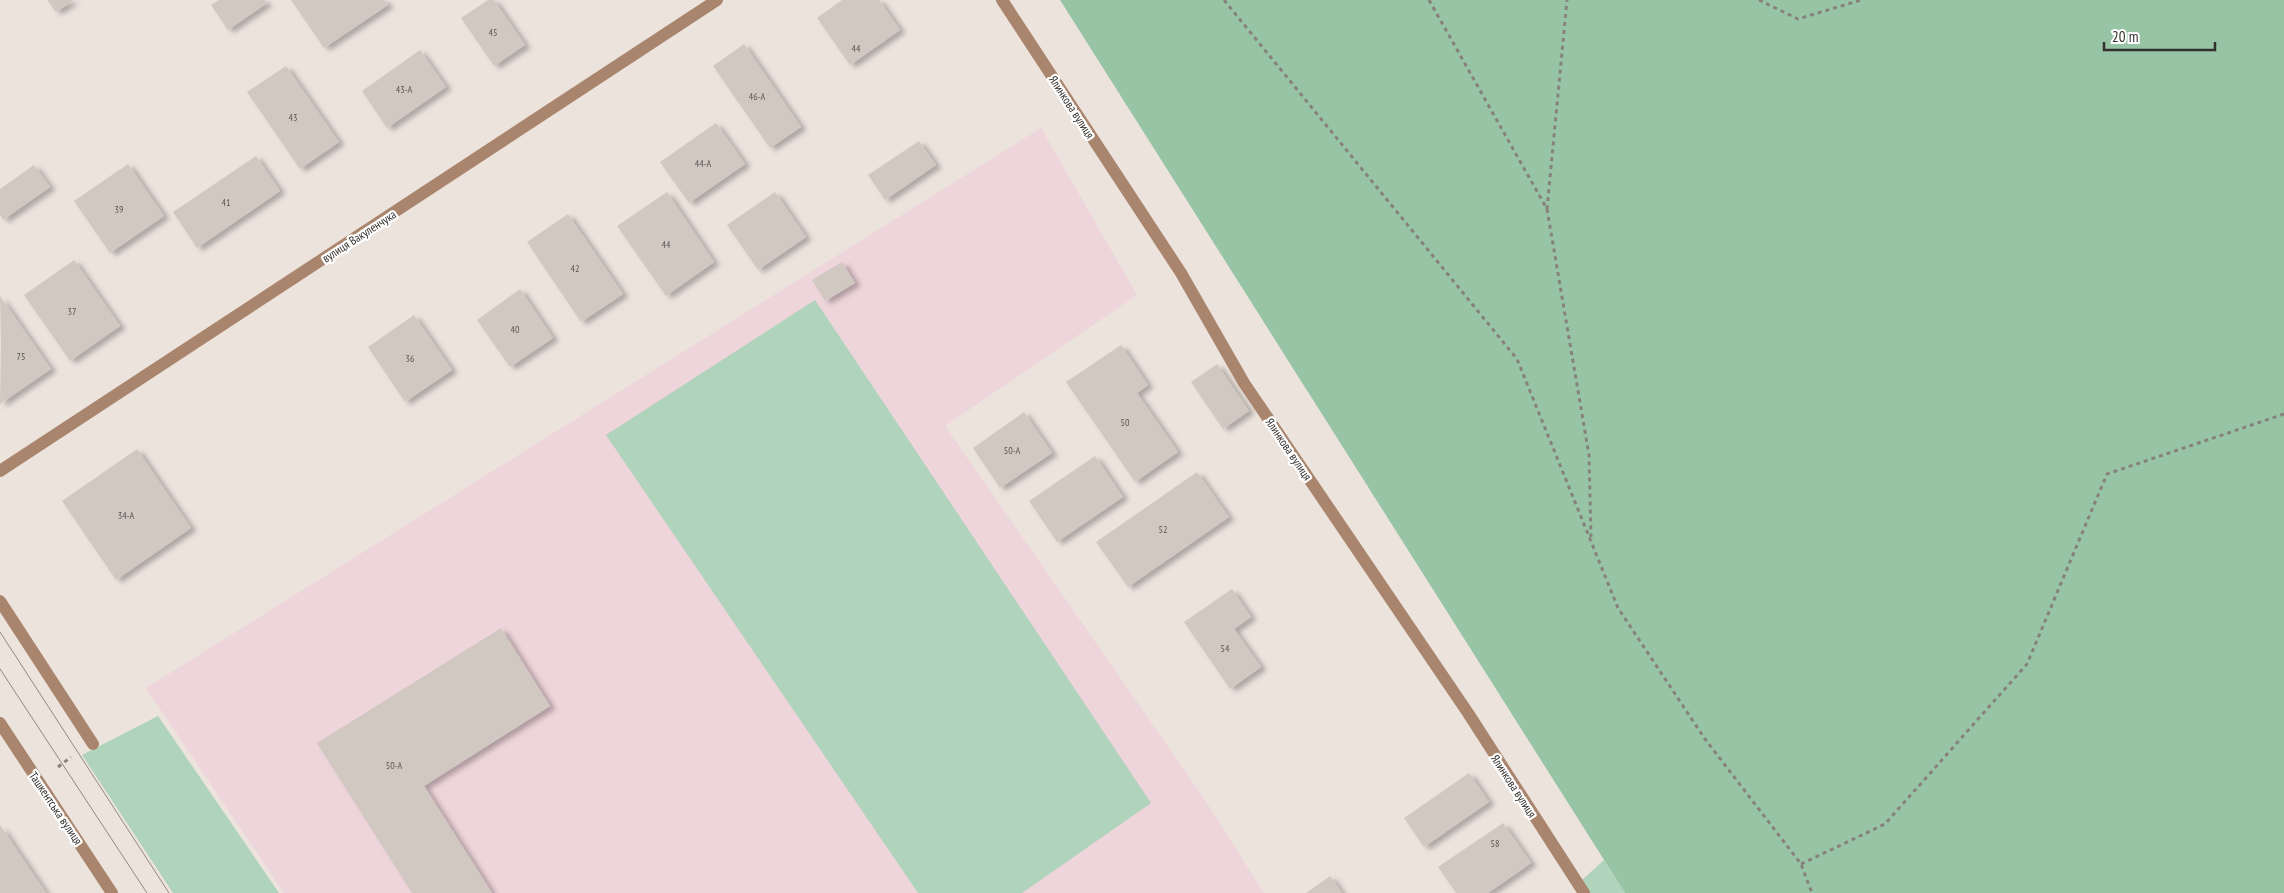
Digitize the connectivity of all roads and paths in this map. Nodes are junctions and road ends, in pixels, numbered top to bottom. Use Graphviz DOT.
graph roads {
  1 [pos="717,0"];
  2 [pos="1002,0"];
  3 [pos="1224,0"];
  4 [pos="1429,0"];
  5 [pos="1567,0"];
  6 [pos="1758,0"];
  7 [pos="1860,0"];
  8 [pos="1547,209"];
  9 [pos="2284,414"];
  10 [pos="0,471"];
  11 [pos="1591,541"];
  12 [pos="0,601"];
  13 [pos="0,723"];
  14 [pos="93,744"];
  15 [pos="1801,864"];
  16 [pos="112,893"];
  17 [pos="1584,893"];
  18 [pos="1812,893"];
  1 -- 10 [label="street, вулиця Вакуленчука"];
  2 -- 17 [label="street, Ялинкова вулиця"];
  3 -- 11 [label="path"];
  4 -- 8 [label="path"];
  5 -- 8 [label="path"];
  6 -- 7 [label="path"];
  8 -- 11 [label="path"];
  9 -- 15 [label="path"];
  11 -- 15 [label="path"];
  12 -- 14 [label="street"];
  13 -- 16 [label="street, Ташкентська вулиця"];
  15 -- 18 [label="path"];
}
